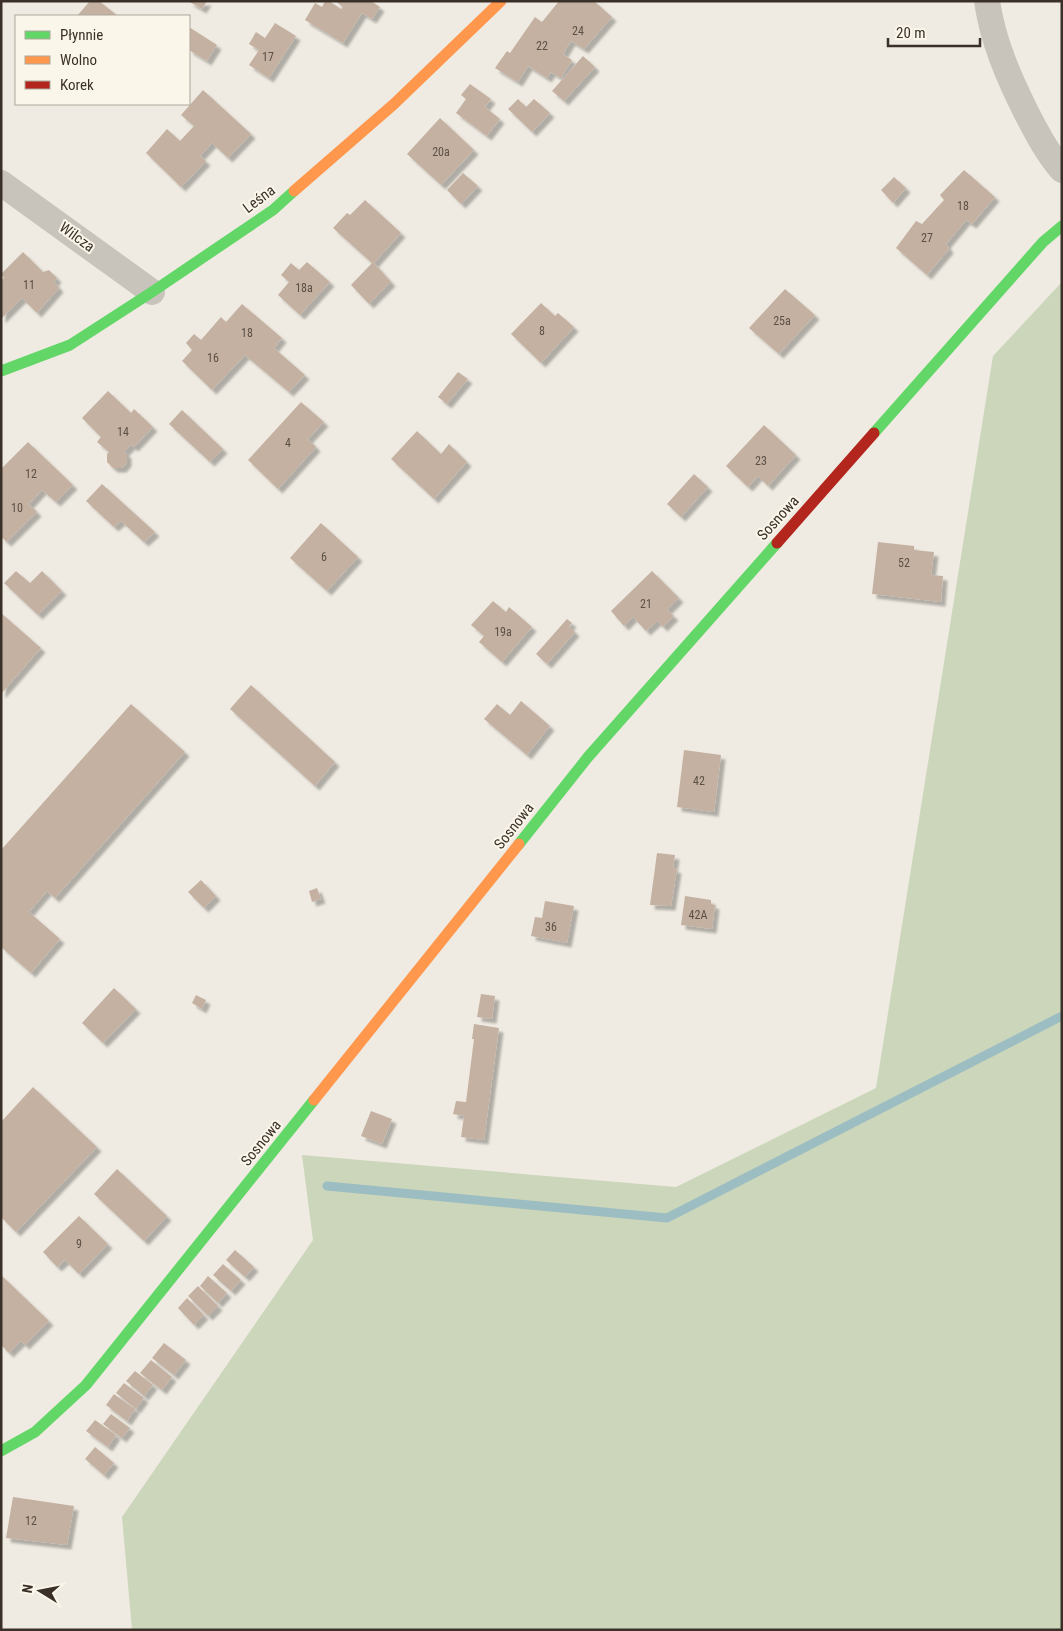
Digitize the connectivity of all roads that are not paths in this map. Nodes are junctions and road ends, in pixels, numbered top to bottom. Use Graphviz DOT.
graph roads {
  1 [pos="500,1"];
  2 [pos="986,1"];
  3 [pos="1062,170"];
  4 [pos="1,183"];
  5 [pos="1062,226"];
  6 [pos="152,292"];
  7 [pos="1,371"];
  8 [pos="1,1451"];
  1 -- 6 [label="street, Leśna"];
  2 -- 3 [label="street"];
  4 -- 6 [label="street, Wilcza"];
  5 -- 8 [label="street, Sosnowa"];
  6 -- 7 [label="street, Leśna"];
}
